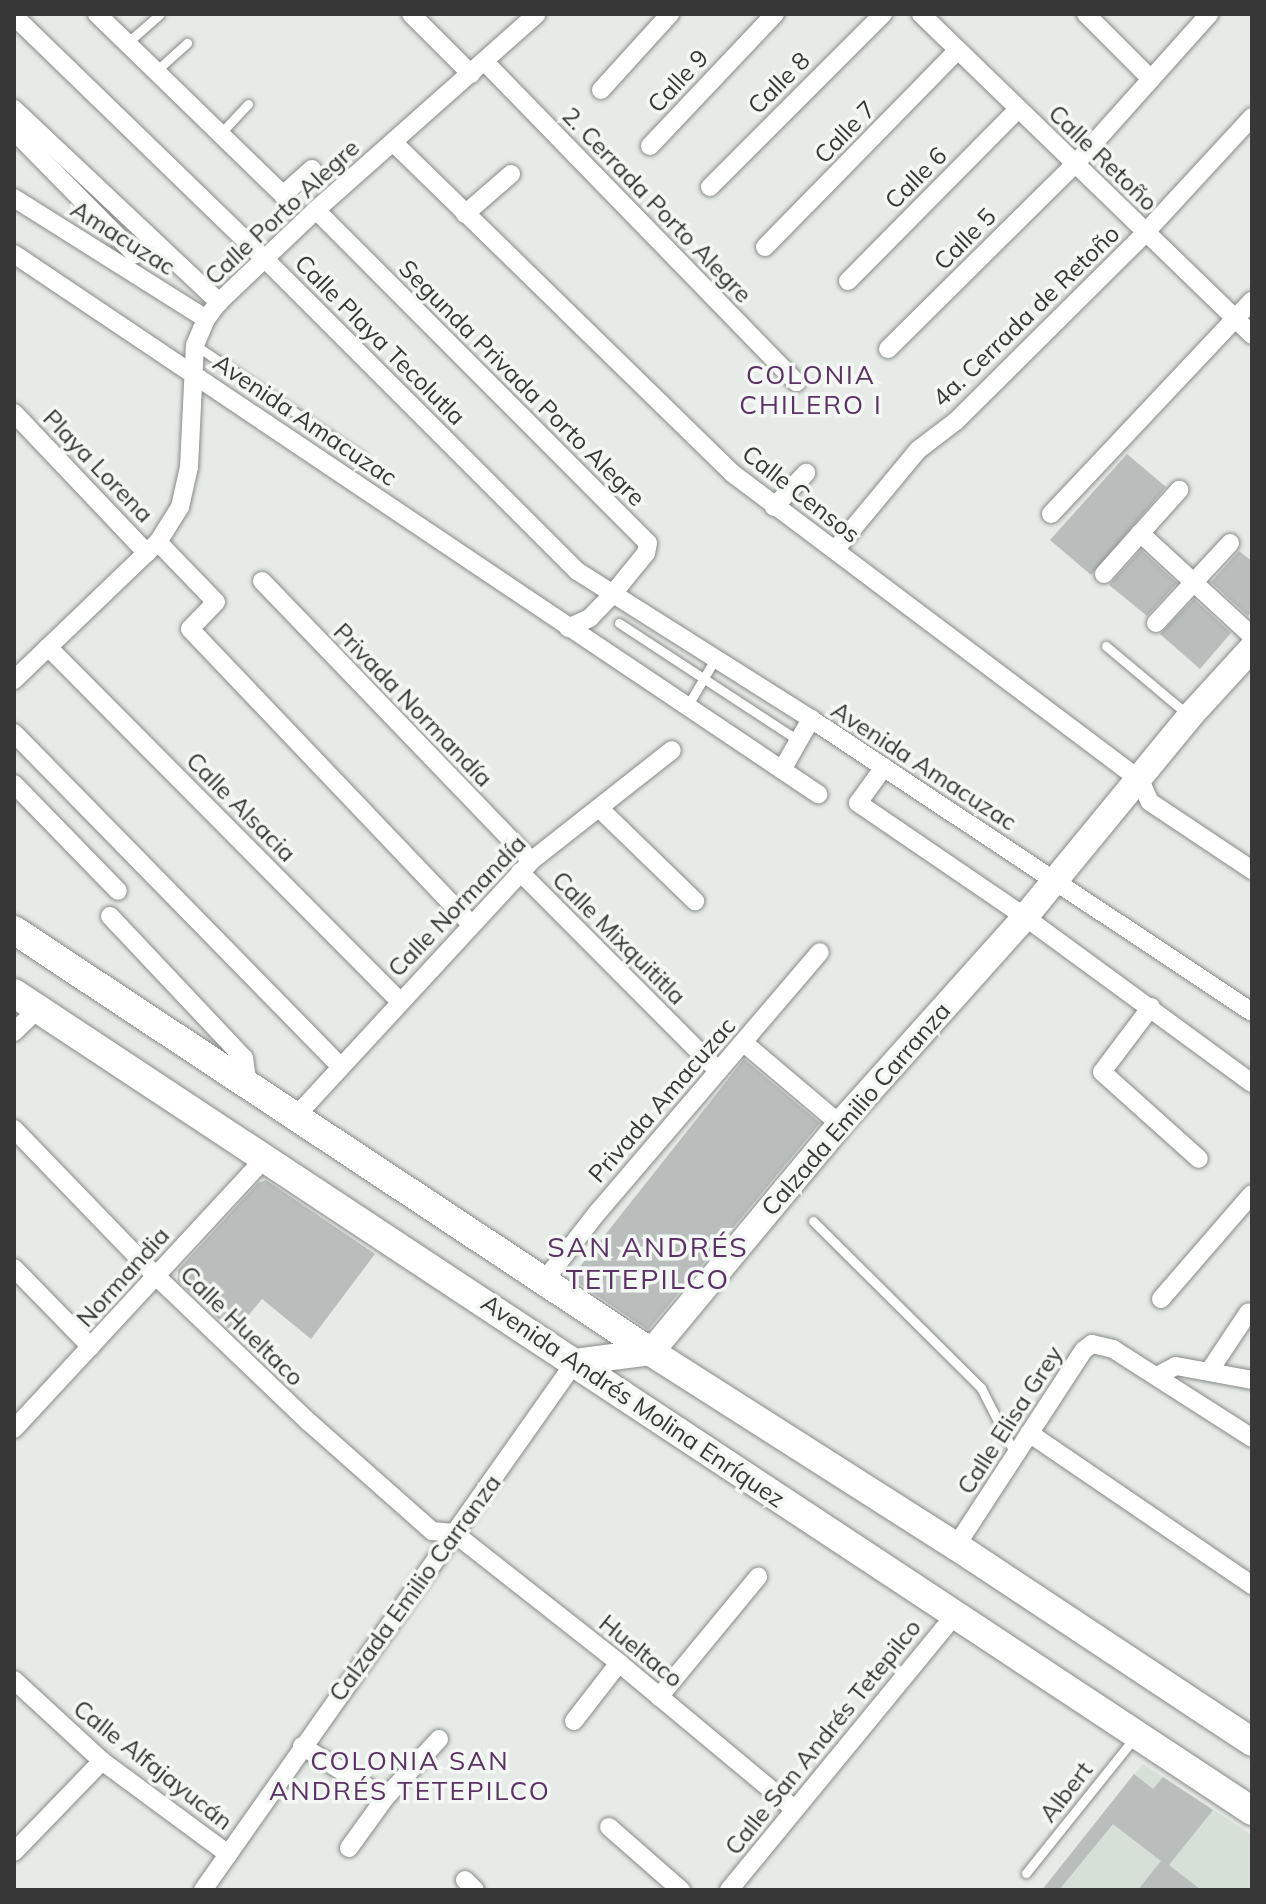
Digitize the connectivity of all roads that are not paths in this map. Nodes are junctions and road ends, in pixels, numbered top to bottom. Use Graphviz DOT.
graph roads {
  1 [pos="97,14"];
  2 [pos="411,14"];
  3 [pos="537,14"];
  4 [pos="670,14"];
  5 [pos="775,14"];
  6 [pos="883,14"];
  7 [pos="921,14"];
  8 [pos="1086,14"];
  9 [pos="1209,14"];
  10 [pos="159,15"];
  11 [pos="14,16"];
  12 [pos="127,43"];
  13 [pos="187,43"];
  14 [pos="958,50"];
  15 [pos="477,67"];
  16 [pos="156,71"];
  17 [pos="1151,79"];
  18 [pos="601,90"];
  19 [pos="248,104"];
  20 [pos="14,109"];
  21 [pos="1018,109"];
  22 [pos="1252,117"];
  23 [pos="14,131"];
  24 [pos="220,134"];
  25 [pos="394,143"];
  26 [pos="650,146"];
  27 [pos="1076,163"];
  28 [pos="312,169"];
  29 [pos="511,174"];
  30 [pos="710,187"];
  31 [pos="14,198"];
  32 [pos="316,210"];
  33 [pos="465,214"];
  34 [pos="1145,233"];
  35 [pos="765,247"];
  36 [pos="14,254"];
  37 [pos="135,254"];
  38 [pos="264,258"];
  39 [pos="848,281"];
  40 [pos="1252,301"];
  41 [pos="219,302"];
  42 [pos="206,319"];
  43 [pos="1236,319"];
  44 [pos="1252,335"];
  45 [pos="195,345"];
  46 [pos="888,349"];
  47 [pos="192,372"];
  48 [pos="796,382"];
  49 [pos="14,413"];
  50 [pos="361,457"];
  51 [pos="806,473"];
  52 [pos="1179,490"];
  53 [pos="774,507"];
  54 [pos="1051,514"];
  55 [pos="1140,533"];
  56 [pos="1230,543"];
  57 [pos="153,548"];
  58 [pos="835,550"];
  59 [pos="1104,574"];
  60 [pos="262,581"];
  61 [pos="1193,583"];
  62 [pos="611,596"];
  63 [pos="619,623"];
  64 [pos="1156,623"];
  65 [pos="568,628"];
  66 [pos="1252,636"];
  67 [pos="1106,646"];
  68 [pos="48,647"];
  69 [pos="1252,648"];
  70 [pos="715,659"];
  71 [pos="705,678"];
  72 [pos="14,680"];
  73 [pos="688,705"];
  74 [pos="1190,716"];
  75 [pos="811,719"];
  76 [pos="14,733"];
  77 [pos="798,740"];
  78 [pos="672,750"];
  79 [pos="884,767"];
  80 [pos="782,770"];
  81 [pos="1140,780"];
  82 [pos="14,784"];
  83 [pos="818,794"];
  84 [pos="599,808"];
  85 [pos="525,866"];
  86 [pos="1252,870"];
  87 [pos="1055,881"];
  88 [pos="118,891"];
  89 [pos="695,901"];
  90 [pos="110,916"];
  91 [pos="1025,917"];
  92 [pos="471,924"];
  93 [pos="14,930"];
  94 [pos="820,952"];
  95 [pos="14,993"];
  96 [pos="399,1000"];
  97 [pos="1151,1007"];
  98 [pos="38,1009"];
  99 [pos="1252,1012"];
  100 [pos="14,1032"];
  101 [pos="744,1043"];
  102 [pos="340,1066"];
  103 [pos="718,1071"];
  104 [pos="1252,1083"];
  105 [pos="248,1085"];
  106 [pos="296,1116"];
  107 [pos="840,1124"];
  108 [pos="14,1129"];
  109 [pos="266,1157"];
  110 [pos="1199,1159"];
  111 [pos="1252,1194"];
  112 [pos="813,1221"];
  113 [pos="14,1268"];
  114 [pos="156,1276"];
  115 [pos="544,1281"];
  116 [pos="1161,1299"];
  117 [pos="1248,1313"];
  118 [pos="91,1347"];
  119 [pos="651,1352"];
  120 [pos="575,1362"];
  121 [pos="1210,1370"];
  122 [pos="1157,1376"];
  123 [pos="1252,1380"];
  124 [pos="14,1429"];
  125 [pos="1029,1433"];
  126 [pos="1252,1438"];
  127 [pos="1015,1454"];
  128 [pos="454,1533"];
  129 [pos="956,1546"];
  130 [pos="758,1577"];
  131 [pos="1252,1585"];
  132 [pos="955,1615"];
  133 [pos="619,1663"];
  134 [pos="14,1680"];
  135 [pos="659,1697"];
  136 [pos="574,1721"];
  137 [pos="1137,1735"];
  138 [pos="439,1739"];
  139 [pos="1252,1742"];
  140 [pos="302,1746"];
  141 [pos="102,1761"];
  142 [pos="385,1798"];
  143 [pos="794,1809"];
  144 [pos="1252,1811"];
  145 [pos="609,1827"];
  146 [pos="349,1848"];
  147 [pos="14,1852"];
  148 [pos="228,1854"];
  149 [pos="1026,1873"];
  150 [pos="203,1890"];
  151 [pos="681,1890"];
  152 [pos="729,1890"];
  1 -- 12 [label="street"];
  2 -- 15 [label="street, 2. Cerrada Porto Alegre"];
  3 -- 15 [label="street, Calle Porto Alegre"];
  4 -- 18 [label="street"];
  5 -- 26 [label="street, Calle 9"];
  6 -- 30 [label="street, Calle 8"];
  7 -- 14 [label="street, Calle Retoño"];
  8 -- 17 [label="street"];
  9 -- 17 [label="street, Calle 5"];
  10 -- 12 [label="lane"];
  11 -- 38 [label="street, Calle Playa Tecolutla"];
  12 -- 16 [label="street"];
  13 -- 16 [label="lane"];
  14 -- 21 [label="street, Calle Retoño"];
  14 -- 35 [label="street, Calle 7"];
  15 -- 25 [label="street, Calle Porto Alegre"];
  15 -- 48 [label="street, 2. Cerrada Porto Alegre"];
  16 -- 24 [label="street"];
  17 -- 27 [label="street, Calle 5"];
  19 -- 24 [label="lane"];
  20 -- 41 [label="street"];
  21 -- 27 [label="street, Calle Retoño"];
  21 -- 39 [label="street, Calle 6"];
  22 -- 34 [label="street, 4a. Cerrada de Retoño"];
  23 -- 37 [label="street"];
  24 -- 28 [label="street"];
  25 -- 32 [label="street, Calle Porto Alegre"];
  25 -- 33 [label="street, Calle Censos"];
  27 -- 34 [label="street, Calle Retoño"];
  27 -- 46 [label="street, Calle 5"];
  29 -- 33 [label="street"];
  31 -- 42 [label="street, Amacuzac"];
  32 -- 38 [label="street, Calle Porto Alegre"];
  32 -- 62 [label="street, Segunda Privada Porto Alegre"];
  33 -- 53 [label="street, Calle Censos"];
  34 -- 43 [label="street, Calle Retoño"];
  34 -- 58 [label="street, 4a. Cerrada de Retoño"];
  36 -- 47 [label="street, Avenida Amacuzac"];
  38 -- 41 [label="street, Calle Porto Alegre"];
  38 -- 62 [label="street, Calle Playa Tecolutla"];
  40 -- 43 [label="street"];
  41 -- 42 [label="street, Calle Porto Alegre"];
  42 -- 45 [label="street, Calle Porto Alegre"];
  43 -- 44 [label="street, Calle Retoño"];
  43 -- 54 [label="street"];
  45 -- 47 [label="street, Calle Porto Alegre"];
  45 -- 50 [label="lane"];
  47 -- 57 [label="street, Calle Porto Alegre"];
  47 -- 65 [label="street, Avenida Amacuzac"];
  49 -- 57 [label="street, Playa Lorena"];
  51 -- 53 [label="street"];
  52 -- 55 [label="street"];
  53 -- 58 [label="street, Calle Censos"];
  55 -- 59 [label="street"];
  55 -- 61 [label="street"];
  56 -- 61 [label="street"];
  57 -- 68 [label="street, Calle Porto Alegre"];
  57 -- 92 [label="street, Playa Lorena"];
  58 -- 81 [label="street, Calle Censos"];
  60 -- 85 [label="street, Privada Normandía"];
  61 -- 64 [label="street"];
  61 -- 66 [label="street"];
  62 -- 65 [label="street"];
  62 -- 70 [label="street, Avenida Amacuzac"];
  63 -- 71 [label="lane"];
  65 -- 73 [label="street, Avenida Amacuzac"];
  67 -- 74 [label="lane"];
  68 -- 72 [label="street, Calle Porto Alegre"];
  68 -- 96 [label="street, Calle Alsacia"];
  69 -- 74 [label="street, Calzada Emilio Carranza"];
  70 -- 71 [label="lane"];
  70 -- 75 [label="street, Avenida Amacuzac"];
  71 -- 73 [label="lane"];
  71 -- 77 [label="lane"];
  73 -- 80 [label="street, Avenida Amacuzac"];
  74 -- 81 [label="street, Calzada Emilio Carranza"];
  75 -- 77 [label="street"];
  75 -- 79 [label="street, Avenida Amacuzac"];
  76 -- 102 [label="street"];
  77 -- 80 [label="street"];
  78 -- 84 [label="street, Calle Normandía"];
  79 -- 87 [label="street, Avenida Amacuzac"];
  79 -- 91 [label="street"];
  80 -- 83 [label="street, Avenida Amacuzac"];
  81 -- 86 [label="street, Calle Censos"];
  81 -- 87 [label="street, Calzada Emilio Carranza"];
  82 -- 88 [label="street"];
  84 -- 85 [label="street, Calle Normandía"];
  84 -- 89 [label="street"];
  85 -- 92 [label="street, Calle Normandía"];
  85 -- 103 [label="street, Calle Mixquititla"];
  87 -- 91 [label="street, Calzada Emilio Carranza"];
  87 -- 99 [label="street, Avenida Amacuzac"];
  90 -- 105 [label="street"];
  91 -- 97 [label="street"];
  91 -- 107 [label="street, Calzada Emilio Carranza"];
  92 -- 96 [label="street, Calle Normandía"];
  93 -- 105 [label="main road, Avenida Andrés Molina Enríquez"];
  94 -- 101 [label="street, Privada Amacuzac"];
  95 -- 98 [label="main road, Avenida Andrés Molina Enríquez"];
  96 -- 102 [label="street, Calle Normandía"];
  97 -- 104 [label="street"];
  97 -- 110 [label="street"];
  98 -- 100 [label="street"];
  98 -- 109 [label="main road, Avenida Andrés Molina Enríquez"];
  101 -- 103 [label="street, Privada Amacuzac"];
  101 -- 107 [label="street"];
  102 -- 106 [label="street, Calle Normandía"];
  103 -- 115 [label="street, Privada Amacuzac"];
  105 -- 106 [label="main road, Avenida Andrés Molina Enríquez"];
  106 -- 115 [label="main road, Avenida Andrés Molina Enríquez"];
  107 -- 119 [label="street, Calzada Emilio Carranza"];
  108 -- 114 [label="street, Calle Hueltaco"];
  109 -- 114 [label="street, Normandia"];
  109 -- 120 [label="main road, Avenida Andrés Molina Enríquez"];
  111 -- 116 [label="street"];
  112 -- 127 [label="lane"];
  113 -- 118 [label="street"];
  114 -- 118 [label="street, Normandia"];
  114 -- 128 [label="street, Calle Hueltaco"];
  115 -- 119 [label="main road, Avenida Andrés Molina Enríquez"];
  117 -- 121 [label="street"];
  118 -- 124 [label="street, Normandia"];
  119 -- 120 [label="street"];
  119 -- 129 [label="main road, Avenida Andrés Molina Enríquez"];
  120 -- 128 [label="street, Calzada Emilio Carranza"];
  120 -- 132 [label="main road, Avenida Andrés Molina Enríquez"];
  121 -- 122 [label="street"];
  121 -- 123 [label="street"];
  122 -- 125 [label="street, Calle Elisa Grey"];
  122 -- 126 [label="street"];
  125 -- 127 [label="street, Calle Elisa Grey"];
  125 -- 131 [label="street"];
  127 -- 129 [label="street, Calle Elisa Grey"];
  128 -- 133 [label="street, Hueltaco"];
  128 -- 140 [label="street, Calzada Emilio Carranza"];
  129 -- 139 [label="main road, Avenida Andrés Molina Enríquez"];
  130 -- 135 [label="street"];
  132 -- 137 [label="main road, Avenida Andrés Molina Enríquez"];
  132 -- 143 [label="street, Calle San Andrés Tetepilco"];
  133 -- 135 [label="street, Hueltaco"];
  133 -- 136 [label="street"];
  134 -- 141 [label="street, Calle Alfajayucán"];
  135 -- 143 [label="street, Hueltaco"];
  137 -- 144 [label="main road, Avenida Andrés Molina Enríquez"];
  137 -- 149 [label="lane, Albert"];
  138 -- 142 [label="street"];
  140 -- 142 [label="street"];
  140 -- 148 [label="street, Calzada Emilio Carranza"];
  141 -- 147 [label="street"];
  141 -- 148 [label="street, Calle Alfajayucán"];
  142 -- 146 [label="street"];
  143 -- 152 [label="street, Calle San Andrés Tetepilco"];
  145 -- 151 [label="street"];
  148 -- 150 [label="street, Calzada Emilio Carranza"];
}
